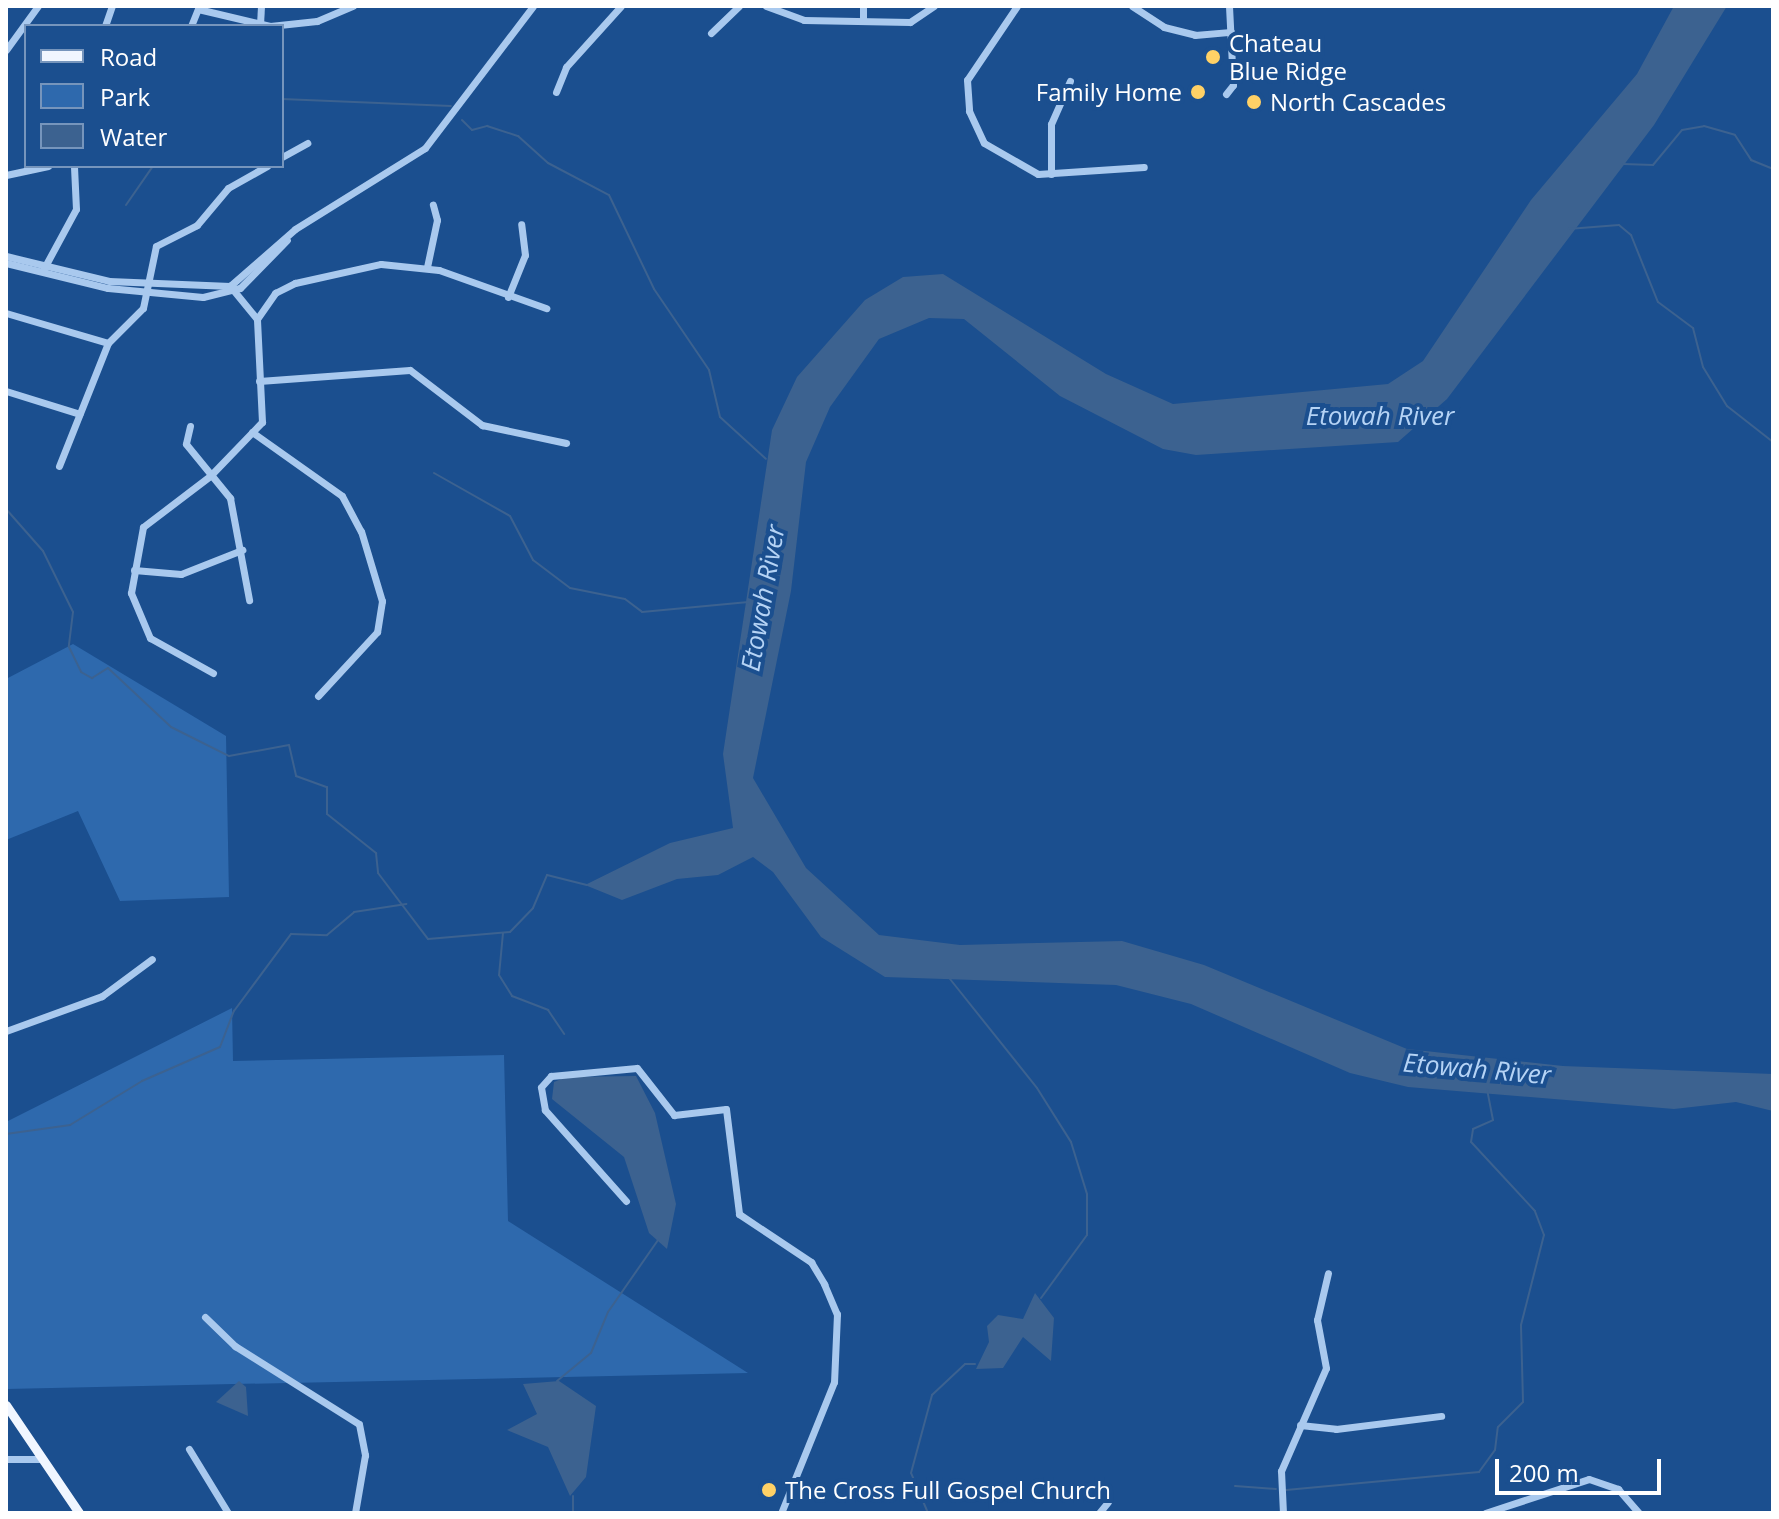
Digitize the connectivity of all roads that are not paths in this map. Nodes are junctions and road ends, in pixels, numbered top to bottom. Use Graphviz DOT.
graph roads {
  1 [pos="38,6"];
  2 [pos="353,6"];
  3 [pos="621,6"];
  4 [pos="739,6"];
  5 [pos="766,6"];
  6 [pos="863,6"];
  7 [pos="934,6"];
  8 [pos="1017,6"];
  9 [pos="1132,6"];
  10 [pos="1229,6"];
  11 [pos="531,7"];
  12 [pos="863,21"];
  13 [pos="25,24"];
  14 [pos="192,24"];
  15 [pos="256,24"];
  16 [pos="274,24"];
  17 [pos="24,25"];
  18 [pos="1231,32"];
  19 [pos="711,33"];
  20 [pos="6,50"];
  21 [pos="1070,81"];
  22 [pos="556,92"];
  23 [pos="1226,94"];
  24 [pos="307,143"];
  25 [pos="284,156"];
  26 [pos="1144,167"];
  27 [pos="39,168"];
  28 [pos="74,168"];
  29 [pos="263,168"];
  30 [pos="1051,174"];
  31 [pos="6,175"];
  32 [pos="433,205"];
  33 [pos="521,224"];
  34 [pos="6,256"];
  35 [pos="6,263"];
  36 [pos="427,267"];
  37 [pos="43,269"];
  38 [pos="145,288"];
  39 [pos="230,289"];
  40 [pos="508,297"];
  41 [pos="546,308"];
  42 [pos="6,313"];
  43 [pos="257,319"];
  44 [pos="108,343"];
  45 [pos="259,381"];
  46 [pos="6,391"];
  47 [pos="80,414"];
  48 [pos="190,426"];
  49 [pos="252,432"];
  50 [pos="566,443"];
  51 [pos="59,466"];
  52 [pos="210,476"];
  53 [pos="242,550"];
  54 [pos="134,570"];
  55 [pos="249,600"];
  56 [pos="213,673"];
  57 [pos="318,696"];
  58 [pos="152,959"];
  59 [pos="6,1031"];
  60 [pos="626,1201"];
  61 [pos="1328,1273"];
  62 [pos="205,1317"];
  63 [pos="6,1405"];
  64 [pos="1441,1416"];
  65 [pos="1300,1425"];
  66 [pos="189,1449"];
  67 [pos="6,1459"];
  68 [pos="42,1459"];
  69 [pos="1108,1502"];
  70 [pos="79,1513"];
  71 [pos="228,1513"];
  72 [pos="355,1513"];
  73 [pos="781,1513"];
  74 [pos="1099,1513"];
  75 [pos="1283,1513"];
  76 [pos="1485,1513"];
  77 [pos="1639,1513"];
  1 -- 13 [label="street"];
  2 -- 16 [label="street"];
  3 -- 22 [label="street"];
  4 -- 19 [label="street"];
  5 -- 12 [label="street"];
  6 -- 12 [label="street"];
  7 -- 12 [label="street"];
  8 -- 30 [label="street"];
  9 -- 18 [label="street"];
  10 -- 18 [label="street"];
  11 -- 39 [label="street"];
  14 -- 15 [label="street"];
  17 -- 20 [label="street"];
  18 -- 23 [label="street"];
  21 -- 30 [label="street"];
  24 -- 25 [label="street"];
  26 -- 30 [label="street"];
  27 -- 31 [label="street"];
  28 -- 37 [label="street"];
  29 -- 38 [label="street"];
  32 -- 36 [label="street"];
  33 -- 40 [label="street"];
  34 -- 37 [label="street"];
  35 -- 37 [label="street"];
  36 -- 40 [label="street"];
  36 -- 43 [label="street"];
  37 -- 38 [label="street"];
  38 -- 39 [label="street"];
  38 -- 44 [label="street"];
  39 -- 43 [label="street"];
  40 -- 41 [label="street"];
  42 -- 44 [label="street"];
  43 -- 45 [label="street"];
  44 -- 47 [label="street"];
  45 -- 49 [label="street"];
  45 -- 50 [label="street"];
  46 -- 47 [label="street"];
  47 -- 51 [label="street"];
  48 -- 52 [label="street"];
  49 -- 52 [label="street"];
  49 -- 57 [label="street"];
  52 -- 53 [label="street"];
  52 -- 54 [label="street"];
  53 -- 54 [label="street"];
  53 -- 55 [label="street"];
  54 -- 56 [label="street"];
  58 -- 59 [label="street"];
  60 -- 73 [label="street"];
  61 -- 65 [label="street"];
  62 -- 72 [label="street"];
  63 -- 68 [label="main road"];
  64 -- 65 [label="street"];
  65 -- 75 [label="street"];
  66 -- 71 [label="street"];
  67 -- 68 [label="street"];
  68 -- 70 [label="main road"];
  69 -- 74 [label="street"];
  76 -- 77 [label="street"];
}
